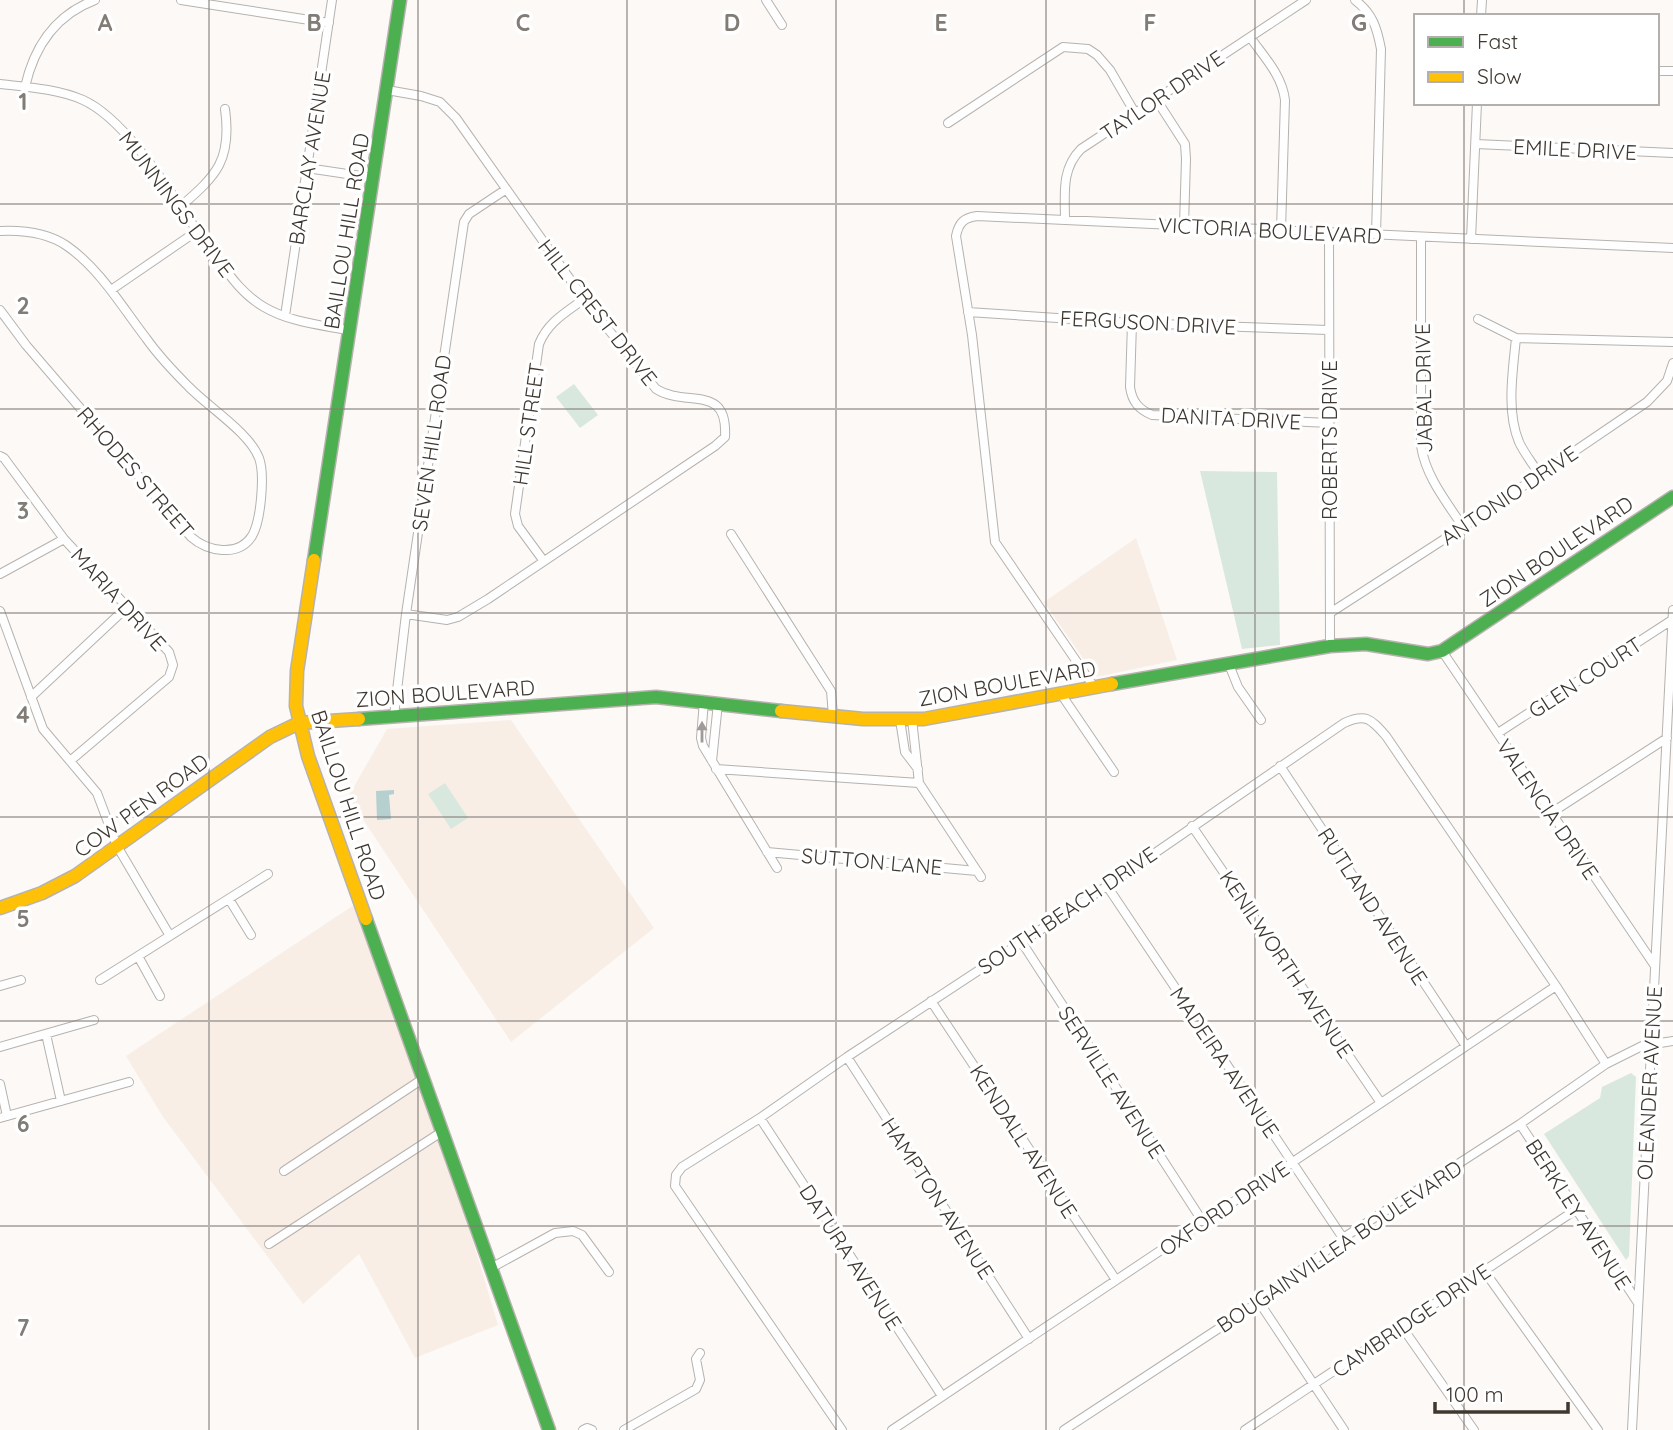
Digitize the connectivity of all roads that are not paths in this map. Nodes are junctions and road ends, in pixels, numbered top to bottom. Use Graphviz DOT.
graph roads {
  1 [pos="95,0"];
  2 [pos="181,0"];
  3 [pos="332,0"];
  4 [pos="400,0"];
  5 [pos="766,0"];
  6 [pos="1306,0"];
  7 [pos="1355,0"];
  8 [pos="329,23"];
  9 [pos="782,25"];
  10 [pos="1250,37"];
  11 [pos="0,84"];
  12 [pos="25,87"];
  13 [pos="387,90"];
  14 [pos="1156,99"];
  15 [pos="1478,105"];
  16 [pos="225,108"];
  17 [pos="1135,113"];
  18 [pos="948,123"];
  19 [pos="1476,144"];
  20 [pos="1673,153"];
  21 [pos="307,168"];
  22 [pos="374,178"];
  23 [pos="505,190"];
  24 [pos="180,206"];
  25 [pos="1065,220"];
  26 [pos="1184,225"];
  27 [pos="1281,230"];
  28 [pos="0,231"];
  29 [pos="197,231"];
  30 [pos="1329,233"];
  31 [pos="1376,235"];
  32 [pos="1421,238"];
  33 [pos="1471,239"];
  34 [pos="1673,248"];
  35 [pos="111,290"];
  36 [pos="584,299"];
  37 [pos="0,310"];
  38 [pos="968,312"];
  39 [pos="285,316"];
  40 [pos="1478,319"];
  41 [pos="1132,323"];
  42 [pos="1328,330"];
  43 [pos="351,331"];
  44 [pos="1516,338"];
  45 [pos="1673,342"];
  46 [pos="1673,363"];
  47 [pos="1329,423"];
  48 [pos="0,456"];
  49 [pos="1539,474"];
  50 [pos="1673,497"];
  51 [pos="1463,527"];
  52 [pos="731,534"];
  53 [pos="64,539"];
  54 [pos="543,560"];
  55 [pos="0,574"];
  56 [pos="126,608"];
  57 [pos="1673,610"];
  58 [pos="0,611"];
  59 [pos="1330,612"];
  60 [pos="406,614"];
  61 [pos="1672,620"];
  62 [pos="1330,646"];
  63 [pos="1442,651"];
  64 [pos="1228,662"];
  65 [pos="1094,687"];
  66 [pos="1061,694"];
  67 [pos="32,697"];
  68 [pos="704,701"];
  69 [pos="718,703"];
  70 [pos="394,716"];
  71 [pos="834,716"];
  72 [pos="906,720"];
  73 [pos="1261,720"];
  74 [pos="299,723"];
  75 [pos="1498,733"];
  76 [pos="1667,738"];
  77 [pos="70,761"];
  78 [pos="714,765"];
  79 [pos="1280,766"];
  80 [pos="1114,772"];
  81 [pos="919,783"];
  82 [pos="1551,813"];
  83 [pos="1192,826"];
  84 [pos="117,846"];
  85 [pos="767,852"];
  86 [pos="777,868"];
  87 [pos="268,874"];
  88 [pos="1107,886"];
  89 [pos="229,899"];
  90 [pos="0,908"];
  91 [pos="251,935"];
  92 [pos="170,936"];
  93 [pos="1021,941"];
  94 [pos="138,956"];
  95 [pos="1655,966"];
  96 [pos="21,979"];
  97 [pos="100,980"];
  98 [pos="0,986"];
  99 [pos="1556,986"];
  100 [pos="160,996"];
  101 [pos="931,1001"];
  102 [pos="94,1020"];
  103 [pos="46,1034"];
  104 [pos="1672,1043"];
  105 [pos="1651,1044"];
  106 [pos="1465,1046"];
  107 [pos="0,1047"];
  108 [pos="847,1057"];
  109 [pos="1606,1064"];
  110 [pos="424,1078"];
  111 [pos="129,1082"];
  112 [pos="0,1084"];
  113 [pos="61,1101"];
  114 [pos="1381,1103"];
  115 [pos="3,1117"];
  116 [pos="761,1118"];
  117 [pos="1521,1124"];
  118 [pos="443,1131"];
  119 [pos="1292,1163"];
  120 [pos="284,1171"];
  121 [pos="1577,1209"];
  122 [pos="1203,1222"];
  123 [pos="1343,1238"];
  124 [pos="270,1244"];
  125 [pos="492,1268"];
  126 [pos="609,1272"];
  127 [pos="1485,1272"];
  128 [pos="1116,1280"];
  129 [pos="1259,1302"];
  130 [pos="1638,1304"];
  131 [pos="1402,1327"];
  132 [pos="1029,1339"];
  133 [pos="700,1353"];
  134 [pos="1313,1385"];
  135 [pos="942,1396"];
  136 [pos="550,1430"];
  137 [pos="583,1430"];
  138 [pos="592,1430"];
  139 [pos="624,1430"];
  140 [pos="842,1430"];
  141 [pos="892,1430"];
  142 [pos="1065,1430"];
  143 [pos="1245,1430"];
  144 [pos="1344,1430"];
  145 [pos="1474,1430"];
  146 [pos="1598,1430"];
  147 [pos="1632,1430"];
  1 -- 12 [label="street"];
  2 -- 8 [label="street"];
  3 -- 8 [label="street, BARCLAY AVENUE"];
  4 -- 13 [label="main road, BAILLOU HILL ROAD"];
  5 -- 9 [label="street"];
  6 -- 10 [label="street, TAYLOR DRIVE"];
  7 -- 31 [label="street"];
  8 -- 21 [label="street, BARCLAY AVENUE"];
  10 -- 14 [label="street, TAYLOR DRIVE"];
  10 -- 27 [label="street"];
  11 -- 12 [label="street, MUNNINGS DRIVE"];
  12 -- 24 [label="street, MUNNINGS DRIVE"];
  13 -- 22 [label="main road, BAILLOU HILL ROAD"];
  13 -- 23 [label="street, HILL CREST DRIVE"];
  14 -- 17 [label="street, TAYLOR DRIVE"];
  14 -- 26 [label="street"];
  15 -- 19 [label="street"];
  16 -- 24 [label="street"];
  17 -- 18 [label="street"];
  17 -- 25 [label="street, TAYLOR DRIVE"];
  19 -- 20 [label="street, EMILE DRIVE"];
  19 -- 33 [label="street"];
  21 -- 22 [label="street"];
  21 -- 39 [label="street, BARCLAY AVENUE"];
  22 -- 43 [label="main road, BAILLOU HILL ROAD"];
  23 -- 36 [label="street, HILL CREST DRIVE"];
  23 -- 60 [label="street, SEVEN HILL ROAD"];
  24 -- 29 [label="street, MUNNINGS DRIVE"];
  25 -- 26 [label="street, VICTORIA BOULEVARD"];
  25 -- 38 [label="street, VICTORIA BOULEVARD"];
  26 -- 27 [label="street, VICTORIA BOULEVARD"];
  27 -- 30 [label="street, VICTORIA BOULEVARD"];
  28 -- 35 [label="street, RHODES STREET"];
  29 -- 35 [label="street"];
  29 -- 39 [label="street, MUNNINGS DRIVE"];
  30 -- 31 [label="street, VICTORIA BOULEVARD"];
  30 -- 42 [label="street, ROBERTS DRIVE"];
  31 -- 32 [label="street, VICTORIA BOULEVARD"];
  32 -- 33 [label="street, VICTORIA BOULEVARD"];
  32 -- 51 [label="street, JABAL DRIVE"];
  33 -- 34 [label="street, VICTORIA BOULEVARD"];
  35 -- 37 [label="street, RHODES STREET"];
  36 -- 54 [label="street, HILL STREET"];
  36 -- 54 [label="street, HILL CREST DRIVE"];
  38 -- 41 [label="street, FERGUSON DRIVE"];
  38 -- 65 [label="street"];
  39 -- 43 [label="street, MUNNINGS DRIVE"];
  40 -- 44 [label="street"];
  41 -- 42 [label="street, FERGUSON DRIVE"];
  41 -- 47 [label="street, DANITA DRIVE"];
  42 -- 47 [label="street, ROBERTS DRIVE"];
  43 -- 74 [label="main road, BAILLOU HILL ROAD"];
  44 -- 45 [label="street"];
  44 -- 49 [label="street"];
  46 -- 49 [label="street, ANTONIO DRIVE"];
  47 -- 59 [label="street, ROBERTS DRIVE"];
  48 -- 53 [label="street, MARIA DRIVE"];
  49 -- 51 [label="street, ANTONIO DRIVE"];
  50 -- 63 [label="main road, ZION BOULEVARD"];
  51 -- 59 [label="street, ANTONIO DRIVE"];
  52 -- 71 [label="street"];
  53 -- 55 [label="street"];
  53 -- 56 [label="street, MARIA DRIVE"];
  54 -- 60 [label="street, HILL CREST DRIVE"];
  56 -- 67 [label="street"];
  56 -- 77 [label="street, MARIA DRIVE"];
  57 -- 61 [label="street, OLEANDER AVENUE"];
  58 -- 67 [label="street"];
  59 -- 62 [label="street, ROBERTS DRIVE"];
  60 -- 70 [label="street, SEVEN HILL ROAD"];
  61 -- 75 [label="street, GLEN COURT"];
  61 -- 76 [label="street, OLEANDER AVENUE"];
  62 -- 63 [label="main road, ZION BOULEVARD"];
  62 -- 64 [label="main road, ZION BOULEVARD"];
  63 -- 75 [label="street, VALENCIA DRIVE"];
  64 -- 65 [label="main road, ZION BOULEVARD"];
  64 -- 73 [label="street"];
  65 -- 66 [label="main road, ZION BOULEVARD"];
  66 -- 72 [label="main road, ZION BOULEVARD"];
  66 -- 80 [label="street"];
  67 -- 77 [label="street"];
  68 -- 69 [label="main road, ZION BOULEVARD"];
  68 -- 70 [label="main road, ZION BOULEVARD"];
  78 -- 68 [label="street, SUTTON LANE, one-way"];
  69 -- 71 [label="main road, ZION BOULEVARD"];
  69 -- 78 [label="street"];
  70 -- 74 [label="main road, ZION BOULEVARD"];
  71 -- 72 [label="main road, ZION BOULEVARD"];
  72 -- 81 [label="street"];
  74 -- 84 [label="main road, COW PEN ROAD"];
  74 -- 110 [label="main road, BAILLOU HILL ROAD"];
  75 -- 82 [label="street, VALENCIA DRIVE"];
  76 -- 82 [label="street"];
  76 -- 95 [label="street, OLEANDER AVENUE"];
  77 -- 84 [label="street"];
  78 -- 81 [label="street"];
  78 -- 85 [label="street, SUTTON LANE"];
  79 -- 83 [label="street, SOUTH BEACH DRIVE"];
  79 -- 99 [label="street, SOUTH BEACH DRIVE"];
  79 -- 106 [label="street, RUTLAND AVENUE"];
  81 -- 85 [label="street, SUTTON LANE"];
  82 -- 95 [label="street, VALENCIA DRIVE"];
  83 -- 88 [label="street, SOUTH BEACH DRIVE"];
  83 -- 114 [label="street, KENILWORTH AVENUE"];
  84 -- 90 [label="main road, COW PEN ROAD"];
  84 -- 92 [label="street"];
  85 -- 86 [label="street, SUTTON LANE"];
  87 -- 89 [label="street"];
  88 -- 93 [label="street, SOUTH BEACH DRIVE"];
  88 -- 119 [label="street, MADEIRA AVENUE"];
  89 -- 91 [label="street"];
  89 -- 92 [label="street"];
  92 -- 94 [label="street"];
  93 -- 101 [label="street, SOUTH BEACH DRIVE"];
  93 -- 122 [label="street, SERVILLE AVENUE"];
  94 -- 97 [label="street"];
  94 -- 100 [label="street"];
  95 -- 105 [label="street, OLEANDER AVENUE"];
  96 -- 98 [label="street"];
  99 -- 106 [label="street, OXFORD DRIVE"];
  99 -- 109 [label="street, SOUTH BEACH DRIVE"];
  101 -- 108 [label="street, SOUTH BEACH DRIVE"];
  101 -- 128 [label="street, KENDALL AVENUE"];
  102 -- 103 [label="street"];
  103 -- 107 [label="street"];
  103 -- 113 [label="street"];
  104 -- 105 [label="street, BOUGAINVILLEA BOULEVARD"];
  105 -- 109 [label="street, BOUGAINVILLEA BOULEVARD"];
  105 -- 130 [label="street, OLEANDER AVENUE"];
  106 -- 114 [label="street, OXFORD DRIVE"];
  108 -- 116 [label="street, SOUTH BEACH DRIVE"];
  108 -- 132 [label="street, HAMPTON AVENUE"];
  109 -- 117 [label="street, BOUGAINVILLEA BOULEVARD"];
  110 -- 118 [label="main road, BAILLOU HILL ROAD"];
  110 -- 120 [label="street"];
  111 -- 113 [label="street"];
  112 -- 115 [label="street"];
  113 -- 115 [label="street"];
  114 -- 119 [label="street, OXFORD DRIVE"];
  116 -- 135 [label="street, DATURA AVENUE"];
  116 -- 140 [label="street, SOUTH BEACH DRIVE"];
  117 -- 121 [label="street, BERKLEY AVENUE"];
  117 -- 123 [label="street, BOUGAINVILLEA BOULEVARD"];
  118 -- 124 [label="street"];
  118 -- 125 [label="main road, BAILLOU HILL ROAD"];
  119 -- 122 [label="street, OXFORD DRIVE"];
  119 -- 123 [label="street, MADEIRA AVENUE"];
  121 -- 127 [label="street, CAMBRIDGE DRIVE"];
  121 -- 130 [label="street, BERKLEY AVENUE"];
  122 -- 128 [label="street, OXFORD DRIVE"];
  123 -- 129 [label="street, BOUGAINVILLEA BOULEVARD"];
  125 -- 126 [label="street"];
  125 -- 136 [label="main road, BAILLOU HILL ROAD"];
  127 -- 131 [label="street, CAMBRIDGE DRIVE"];
  127 -- 146 [label="street"];
  128 -- 132 [label="street, OXFORD DRIVE"];
  129 -- 134 [label="street"];
  129 -- 142 [label="street, BOUGAINVILLEA BOULEVARD"];
  130 -- 147 [label="street, OLEANDER AVENUE"];
  131 -- 134 [label="street, CAMBRIDGE DRIVE"];
  131 -- 145 [label="street"];
  132 -- 135 [label="street, OXFORD DRIVE"];
  133 -- 139 [label="street"];
  134 -- 143 [label="street, CAMBRIDGE DRIVE"];
  134 -- 144 [label="street"];
  135 -- 141 [label="street, OXFORD DRIVE"];
  137 -- 138 [label="street"];
}
